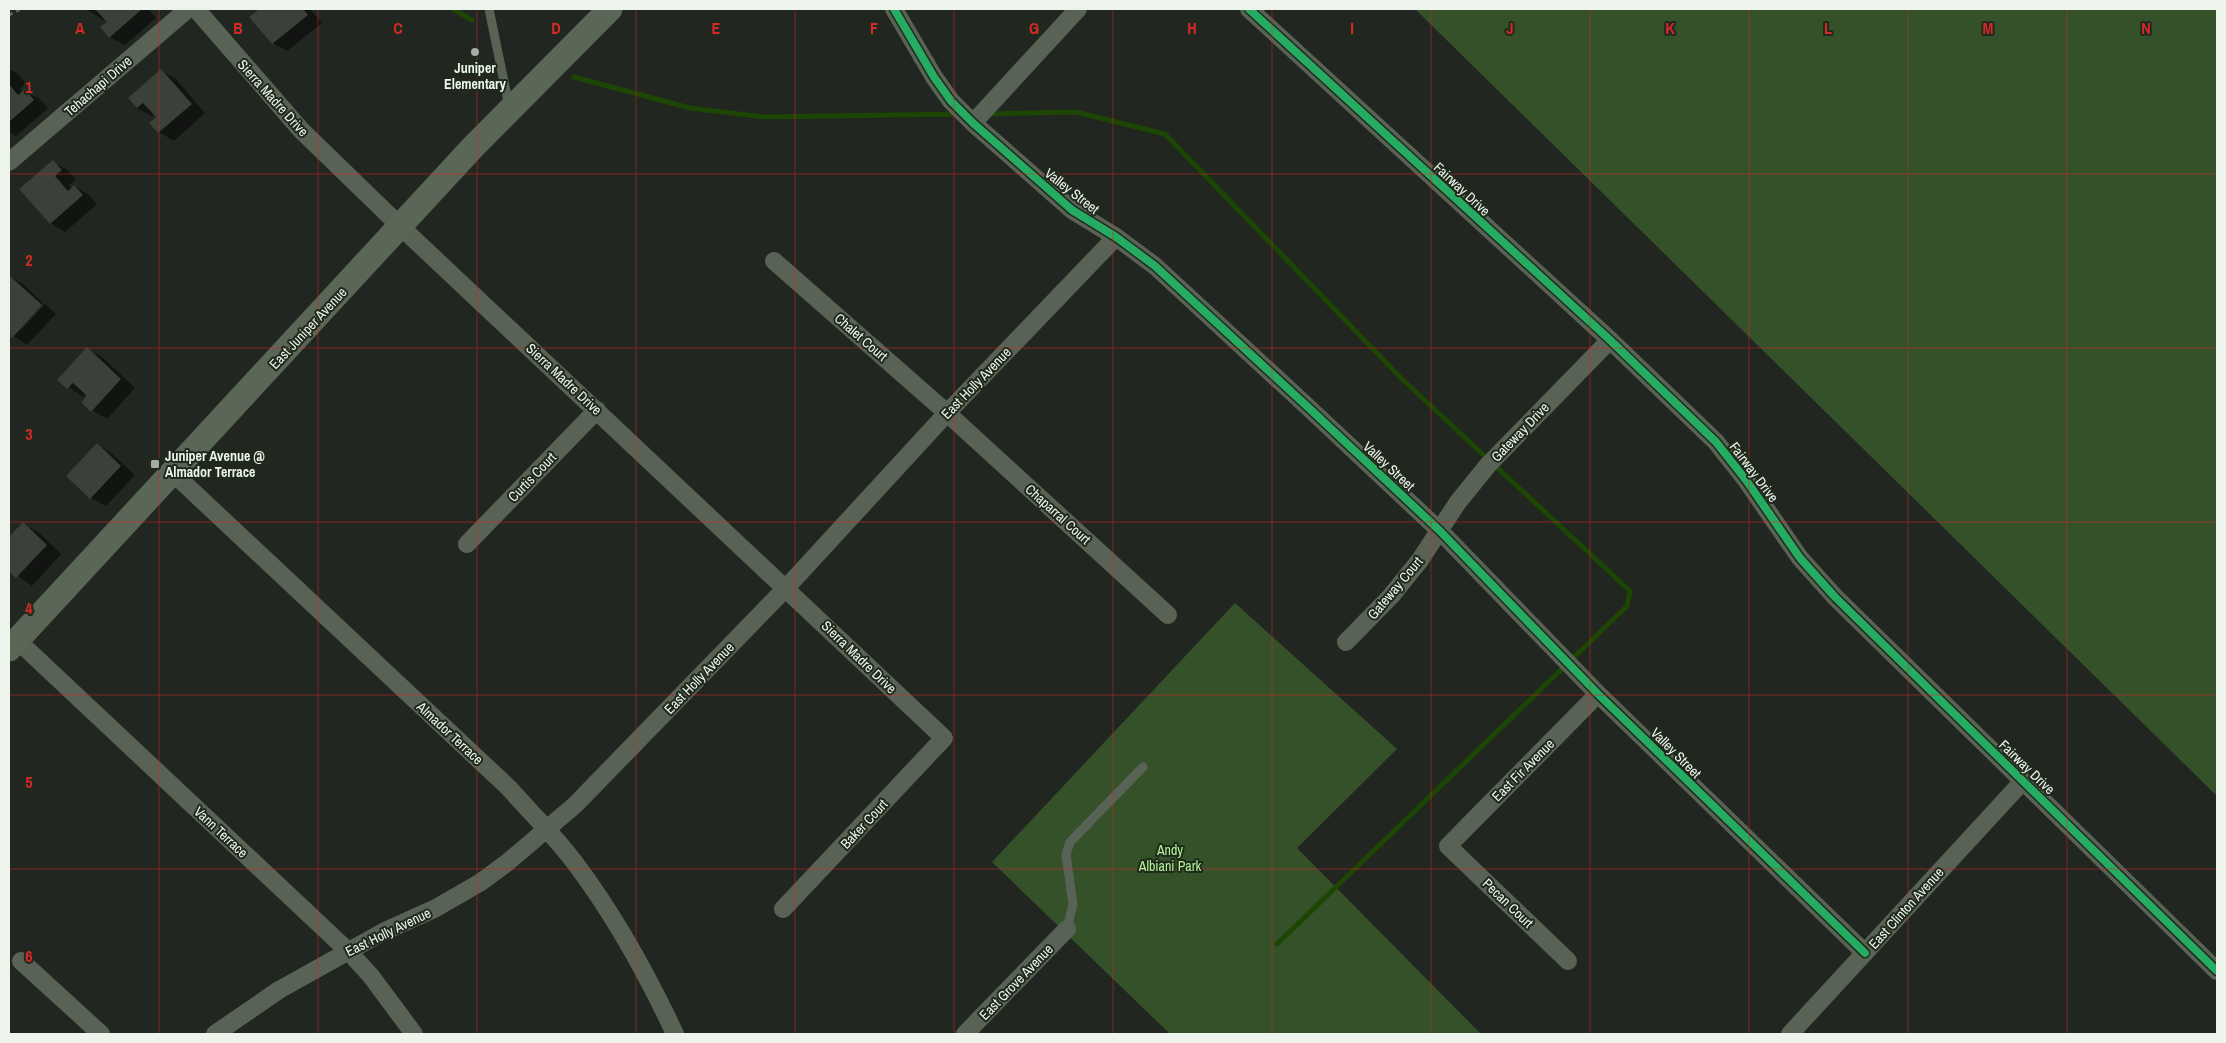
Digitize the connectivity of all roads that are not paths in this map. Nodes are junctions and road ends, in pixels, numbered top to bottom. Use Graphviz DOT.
graph roads {
  1 [pos="188,9"];
  2 [pos="196,9"];
  3 [pos="489,9"];
  4 [pos="610,9"];
  5 [pos="894,9"];
  6 [pos="1078,9"];
  7 [pos="1249,9"];
  8 [pos="510,110"];
  9 [pos="973,122"];
  10 [pos="9,162"];
  11 [pos="401,227"];
  12 [pos="1116,237"];
  13 [pos="774,261"];
  14 [pos="1610,340"];
  15 [pos="597,410"];
  16 [pos="947,413"];
  17 [pos="173,473"];
  18 [pos="1440,531"];
  19 [pos="467,544"];
  20 [pos="786,588"];
  21 [pos="1168,615"];
  22 [pos="1346,642"];
  23 [pos="13,645"];
  24 [pos="1598,694"];
  25 [pos="944,738"];
  26 [pos="1143,767"];
  27 [pos="2023,781"];
  28 [pos="547,830"];
  29 [pos="1448,846"];
  30 [pos="783,909"];
  31 [pos="1067,929"];
  32 [pos="348,950"];
  33 [pos="1865,953"];
  34 [pos="21,961"];
  35 [pos="1568,961"];
  36 [pos="2217,971"];
  37 [pos="102,1034"];
  38 [pos="215,1034"];
  39 [pos="414,1034"];
  40 [pos="675,1034"];
  41 [pos="965,1034"];
  42 [pos="1790,1034"];
  1 -- 10 [label="street, Tehachapi Drive"];
  2 -- 11 [label="street, Sierra Madre Drive"];
  3 -- 8 [label="lane"];
  4 -- 8 [label="street, East Juniper Avenue"];
  5 -- 9 [label="street, Valley Street"];
  6 -- 9 [label="street"];
  7 -- 14 [label="street, Fairway Drive"];
  8 -- 11 [label="street, East Juniper Avenue"];
  9 -- 12 [label="street, Valley Street"];
  11 -- 15 [label="street, Sierra Madre Drive"];
  11 -- 17 [label="street, East Juniper Avenue"];
  12 -- 16 [label="street, East Holly Avenue"];
  12 -- 18 [label="street, Valley Street"];
  13 -- 16 [label="street, Chalet Court"];
  14 -- 18 [label="street, Gateway Drive"];
  14 -- 27 [label="street, Fairway Drive"];
  15 -- 19 [label="street, Curtis Court"];
  15 -- 20 [label="street, Sierra Madre Drive"];
  16 -- 20 [label="street, East Holly Avenue"];
  16 -- 21 [label="street, Chaparral Court"];
  17 -- 23 [label="street, East Juniper Avenue"];
  17 -- 28 [label="street, Almador Terrace"];
  18 -- 22 [label="street, Gateway Court"];
  18 -- 24 [label="street, Valley Street"];
  20 -- 25 [label="street, Sierra Madre Drive"];
  20 -- 28 [label="street, East Holly Avenue"];
  23 -- 32 [label="street, Vann Terrace"];
  24 -- 29 [label="street, East Fir Avenue"];
  24 -- 33 [label="street, Valley Street"];
  25 -- 30 [label="street, Baker Court"];
  26 -- 31 [label="lane"];
  27 -- 33 [label="street, East Clinton Avenue"];
  27 -- 36 [label="street, Fairway Drive"];
  28 -- 32 [label="street, East Holly Avenue"];
  28 -- 40 [label="street, Almador Terrace"];
  29 -- 35 [label="street, Pecan Court"];
  31 -- 41 [label="street, East Grove Avenue"];
  32 -- 38 [label="street, East Holly Avenue"];
  32 -- 39 [label="street, Vann Terrace"];
  33 -- 42 [label="street, East Clinton Avenue"];
  34 -- 37 [label="street"];
}
